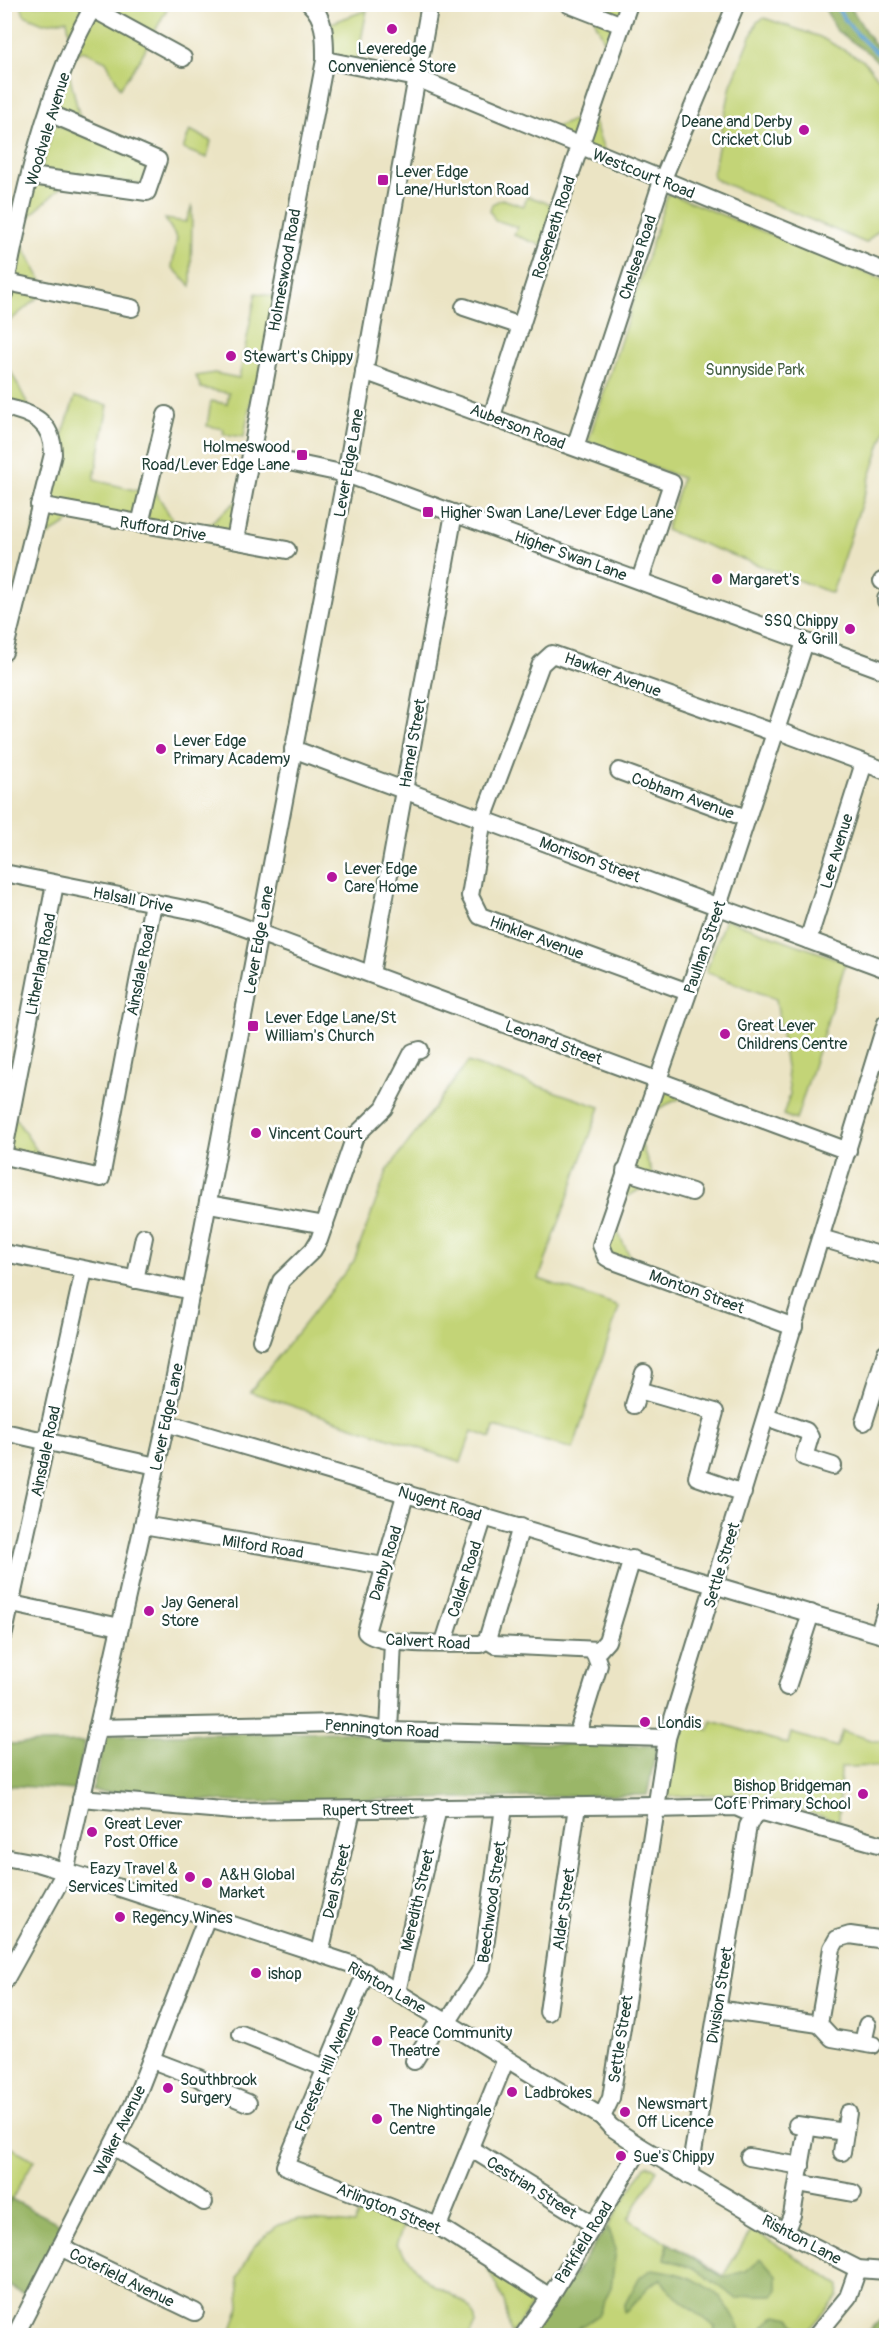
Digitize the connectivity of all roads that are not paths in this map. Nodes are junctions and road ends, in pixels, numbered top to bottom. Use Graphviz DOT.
graph roads {
  1 [pos="310,4"];
  2 [pos="430,4"];
  3 [pos="568,4"];
  4 [pos="629,4"];
  5 [pos="736,4"];
  6 [pos="91,6"];
  7 [pos="622,25"];
  8 [pos="183,58"];
  9 [pos="325,60"];
  10 [pos="417,78"];
  11 [pos="49,113"];
  12 [pos="579,147"];
  13 [pos="31,176"];
  14 [pos="662,181"];
  15 [pos="879,268"];
  16 [pos="6,288"];
  17 [pos="464,307"];
  18 [pos="132,308"];
  19 [pos="521,326"];
  20 [pos="364,371"];
  21 [pos="4,407"];
  22 [pos="166,415"];
  23 [pos="492,416"];
  24 [pos="575,447"];
  25 [pos="251,453"];
  26 [pos="346,474"];
  27 [pos="39,505"];
  28 [pos="454,513"];
  29 [pos="140,524"];
  30 [pos="235,540"];
  31 [pos="286,549"];
  32 [pos="640,580"];
  33 [pos="805,642"];
  34 [pos="4,652"];
  35 [pos="886,671"];
  36 [pos="775,732"];
  37 [pos="293,749"];
  38 [pos="864,762"];
  39 [pos="619,771"];
  40 [pos="886,771"];
  41 [pos="404,790"];
  42 [pos="747,818"];
  43 [pos="483,819"];
  44 [pos="4,873"];
  45 [pos="55,884"];
  46 [pos="153,903"];
  47 [pos="718,906"];
  48 [pos="260,932"];
  49 [pos="808,940"];
  50 [pos="886,969"];
  51 [pos="371,974"];
  52 [pos="688,992"];
  53 [pos="886,1023"];
  54 [pos="420,1050"];
  55 [pos="880,1070"];
  56 [pos="657,1081"];
  57 [pos="4,1150"];
  58 [pos="848,1151"];
  59 [pos="4,1155"];
  60 [pos="625,1171"];
  61 [pos="692,1192"];
  62 [pos="210,1203"];
  63 [pos="325,1225"];
  64 [pos="146,1237"];
  65 [pos="821,1238"];
  66 [pos="602,1251"];
  67 [pos="4,1253"];
  68 [pos="886,1257"];
  69 [pos="84,1270"];
  70 [pos="135,1280"];
  71 [pos="192,1291"];
  72 [pos="794,1327"];
  73 [pos="266,1335"];
  74 [pos="886,1352"];
  75 [pos="644,1373"];
  76 [pos="886,1412"];
  77 [pos="766,1417"];
  78 [pos="166,1423"];
  79 [pos="4,1432"];
  80 [pos="47,1442"];
  81 [pos="156,1466"];
  82 [pos="833,1466"];
  83 [pos="406,1492"];
  84 [pos="743,1493"];
  85 [pos="484,1516"];
  86 [pos="143,1525"];
  87 [pos="521,1527"];
  88 [pos="632,1559"];
  89 [pos="384,1566"];
  90 [pos="715,1583"];
  91 [pos="12,1604"];
  92 [pos="886,1610"];
  93 [pos="811,1613"];
  94 [pos="120,1627"];
  95 [pos="5,1633"];
  96 [pos="368,1634"];
  97 [pos="883,1635"];
  98 [pos="487,1640"];
  99 [pos="393,1641"];
  100 [pos="444,1642"];
  101 [pos="594,1652"];
  102 [pos="787,1687"];
  103 [pos="389,1731"];
  104 [pos="96,1733"];
  105 [pos="577,1736"];
  106 [pos="666,1743"];
  107 [pos="82,1793"];
  108 [pos="655,1804"];
  109 [pos="577,1806"];
  110 [pos="438,1807"];
  111 [pos="504,1807"];
  112 [pos="352,1810"];
  113 [pos="754,1815"];
  114 [pos="886,1846"];
  115 [pos="4,1857"];
  116 [pos="65,1872"];
  117 [pos="207,1917"];
  118 [pos="885,1942"];
  119 [pos="320,1953"];
  120 [pos="366,1972"];
  121 [pos="4,1982"];
  122 [pos="397,1992"];
  123 [pos="717,2009"];
  124 [pos="548,2012"];
  125 [pos="444,2021"];
  126 [pos="819,2024"];
  127 [pos="867,2025"];
  128 [pos="241,2034"];
  129 [pos="506,2059"];
  130 [pos="152,2060"];
  131 [pos="414,2061"];
  132 [pos="325,2068"];
  133 [pos="249,2102"];
  134 [pos="848,2113"];
  135 [pos="602,2117"];
  136 [pos="845,2133"];
  137 [pos="113,2146"];
  138 [pos="641,2147"];
  139 [pos="470,2148"];
  140 [pos="842,2152"];
  141 [pos="749,2157"];
  142 [pos="285,2166"];
  143 [pos="801,2166"];
  144 [pos="689,2176"];
  145 [pos="798,2183"];
  146 [pos="845,2197"];
  147 [pos="205,2204"];
  148 [pos="594,2225"];
  149 [pos="438,2226"];
  150 [pos="784,2232"];
  151 [pos="60,2247"];
  152 [pos="858,2269"];
  153 [pos="886,2271"];
  154 [pos="550,2297"];
  155 [pos="186,2311"];
  156 [pos="15,2336"];
  157 [pos="523,2336"];
  158 [pos="816,2336"];
  1 -- 9 [label="street, Holmeswood Road"];
  2 -- 10 [label="street, Lever Edge Lane"];
  3 -- 7 [label="street"];
  4 -- 7 [label="street, Roseneath Road"];
  5 -- 14 [label="street, Chelsea Road"];
  6 -- 8 [label="street"];
  6 -- 11 [label="street, Woodvale Avenue"];
  7 -- 12 [label="street, Roseneath Road"];
  9 -- 10 [label="street, Westcourt Road"];
  9 -- 25 [label="street, Holmeswood Road"];
  10 -- 12 [label="street, Westcourt Road"];
  10 -- 20 [label="street, Lever Edge Lane"];
  11 -- 13 [label="street, Woodvale Avenue"];
  11 -- 13 [label="street"];
  12 -- 14 [label="street, Westcourt Road"];
  12 -- 19 [label="street, Roseneath Road"];
  13 -- 16 [label="street, Woodvale Avenue"];
  14 -- 15 [label="street, Westcourt Road"];
  14 -- 24 [label="street, Chelsea Road"];
  16 -- 18 [label="street"];
  17 -- 19 [label="street"];
  19 -- 23 [label="street, Roseneath Road"];
  20 -- 23 [label="street, Auberson Road"];
  20 -- 26 [label="street, Lever Edge Lane"];
  21 -- 27 [label="street"];
  22 -- 29 [label="street"];
  23 -- 24 [label="street, Auberson Road"];
  24 -- 32 [label="street, Auberson Road"];
  25 -- 26 [label="street, Higher Swan Lane"];
  25 -- 30 [label="street, Holmeswood Road"];
  26 -- 28 [label="street, Higher Swan Lane"];
  26 -- 37 [label="street, Lever Edge Lane"];
  27 -- 29 [label="street, Rufford Drive"];
  27 -- 34 [label="street"];
  28 -- 32 [label="street, Higher Swan Lane"];
  28 -- 41 [label="street, Hamel Street"];
  29 -- 30 [label="street, Rufford Drive"];
  30 -- 31 [label="street, Rufford Drive"];
  32 -- 33 [label="street, Higher Swan Lane"];
  33 -- 35 [label="street, Higher Swan Lane"];
  33 -- 36 [label="street, Paulhan Street"];
  36 -- 38 [label="street"];
  36 -- 42 [label="street, Paulhan Street"];
  36 -- 43 [label="street, Hawker Avenue"];
  37 -- 41 [label="street, Morrison Street"];
  37 -- 48 [label="street, Lever Edge Lane"];
  38 -- 40 [label="street"];
  38 -- 49 [label="street, Lee Avenue"];
  39 -- 42 [label="street, Cobham Avenue"];
  41 -- 43 [label="street, Morrison Street"];
  41 -- 51 [label="street, Hamel Street"];
  42 -- 47 [label="street, Paulhan Street"];
  43 -- 47 [label="street, Morrison Street"];
  43 -- 52 [label="street, Hinkler Avenue"];
  44 -- 45 [label="street, Halsall Drive"];
  45 -- 46 [label="street, Halsall Drive"];
  45 -- 57 [label="street, Litherland Road"];
  46 -- 48 [label="street, Halsall Drive"];
  46 -- 59 [label="street, Ainsdale Road"];
  47 -- 49 [label="street, Morrison Street"];
  47 -- 52 [label="street, Paulhan Street"];
  48 -- 51 [label="street, Leonard Street"];
  48 -- 62 [label="street, Lever Edge Lane"];
  49 -- 50 [label="street, Morrison Street"];
  51 -- 56 [label="street, Leonard Street"];
  52 -- 56 [label="street, Paulhan Street"];
  53 -- 55 [label="street, Settle Street"];
  54 -- 63 [label="street"];
  55 -- 58 [label="street, Settle Street"];
  56 -- 58 [label="street, Leonard Street"];
  56 -- 60 [label="street, Paulhan Street"];
  58 -- 65 [label="street, Settle Street"];
  60 -- 61 [label="street"];
  60 -- 66 [label="street, Paulhan Street"];
  62 -- 63 [label="street"];
  62 -- 71 [label="street, Lever Edge Lane"];
  63 -- 73 [label="street"];
  64 -- 70 [label="street"];
  65 -- 68 [label="street"];
  65 -- 72 [label="street, Settle Street"];
  66 -- 72 [label="street, Monton Street"];
  67 -- 69 [label="street"];
  69 -- 70 [label="street"];
  69 -- 80 [label="street, Ainsdale Road"];
  70 -- 71 [label="street"];
  71 -- 78 [label="street, Lever Edge Lane"];
  72 -- 77 [label="street, Settle Street"];
  74 -- 76 [label="street"];
  75 -- 84 [label="street"];
  77 -- 82 [label="street"];
  77 -- 84 [label="street, Settle Street"];
  78 -- 81 [label="street, Lever Edge Lane"];
  78 -- 83 [label="street, Nugent Road"];
  79 -- 80 [label="street"];
  80 -- 81 [label="street"];
  80 -- 91 [label="street, Ainsdale Road"];
  81 -- 86 [label="street, Lever Edge Lane"];
  83 -- 85 [label="street, Nugent Road"];
  83 -- 89 [label="street, Danby Road"];
  84 -- 90 [label="street, Settle Street"];
  85 -- 87 [label="street, Nugent Road"];
  85 -- 100 [label="street, Calder Road"];
  86 -- 89 [label="street, Milford Road"];
  86 -- 94 [label="street, Lever Edge Lane"];
  87 -- 88 [label="street, Nugent Road"];
  87 -- 98 [label="street"];
  88 -- 90 [label="street, Nugent Road"];
  88 -- 101 [label="street"];
  89 -- 96 [label="street, Danby Road"];
  90 -- 93 [label="street, Nugent Road"];
  90 -- 106 [label="street, Settle Street"];
  91 -- 94 [label="street"];
  91 -- 95 [label="street, Ainsdale Road"];
  92 -- 97 [label="street"];
  93 -- 97 [label="street, Nugent Road"];
  93 -- 102 [label="street"];
  94 -- 104 [label="street, Lever Edge Lane"];
  96 -- 99 [label="street, Calvert Road"];
  98 -- 100 [label="street, Calvert Road"];
  98 -- 101 [label="street, Calvert Road"];
  99 -- 100 [label="street, Calvert Road"];
  99 -- 103 [label="street"];
  101 -- 105 [label="street"];
  103 -- 104 [label="street, Pennington Road"];
  103 -- 105 [label="street, Pennington Road"];
  104 -- 107 [label="street, Lever Edge Lane"];
  105 -- 106 [label="street, Pennington Road"];
  106 -- 108 [label="street, Settle Street"];
  107 -- 112 [label="street, Rupert Street"];
  107 -- 116 [label="street, Lever Edge Lane"];
  108 -- 109 [label="street, Rupert Street"];
  108 -- 113 [label="street, Rupert Street"];
  108 -- 135 [label="street, Settle Street"];
  109 -- 111 [label="street, Rupert Street"];
  109 -- 124 [label="street, Alder Street"];
  110 -- 111 [label="street, Rupert Street"];
  110 -- 112 [label="street, Rupert Street"];
  110 -- 122 [label="street, Meredith Street"];
  111 -- 125 [label="street, Beechwood Street"];
  112 -- 119 [label="street, Deal Street"];
  113 -- 114 [label="street, Rupert Street"];
  113 -- 123 [label="street, Division Street"];
  115 -- 116 [label="street, Rishton Lane"];
  116 -- 117 [label="street, Rishton Lane"];
  116 -- 121 [label="street, Lever Edge Lane"];
  117 -- 119 [label="street, Rishton Lane"];
  117 -- 130 [label="street, Walker Avenue"];
  118 -- 126 [label="street"];
  119 -- 120 [label="street, Rishton Lane"];
  120 -- 122 [label="street, Rishton Lane"];
  120 -- 132 [label="street, Forester Hill Avenue"];
  122 -- 125 [label="street, Rishton Lane"];
  123 -- 126 [label="street"];
  123 -- 144 [label="street, Division Street"];
  125 -- 129 [label="street, Rishton Lane"];
  125 -- 131 [label="street, Beechwood Street"];
  126 -- 127 [label="street"];
  128 -- 132 [label="street"];
  129 -- 135 [label="street, Rishton Lane"];
  129 -- 139 [label="street"];
  130 -- 133 [label="street"];
  130 -- 137 [label="street, Walker Avenue"];
  132 -- 142 [label="street, Forester Hill Avenue"];
  134 -- 136 [label="street"];
  135 -- 138 [label="street, Rishton Lane"];
  136 -- 140 [label="street"];
  136 -- 143 [label="street"];
  137 -- 147 [label="street"];
  137 -- 151 [label="street, Walker Avenue"];
  138 -- 144 [label="street, Rishton Lane"];
  138 -- 148 [label="street, Parkfield Road"];
  139 -- 148 [label="street, Cestrian Street"];
  139 -- 149 [label="street"];
  141 -- 143 [label="street"];
  142 -- 149 [label="street, Arlington Street"];
  143 -- 145 [label="street"];
  144 -- 150 [label="street, Rishton Lane"];
  145 -- 146 [label="street"];
  145 -- 150 [label="street"];
  148 -- 154 [label="street, Parkfield Road"];
  149 -- 154 [label="street, Arlington Street"];
  150 -- 152 [label="street, Rishton Lane"];
  151 -- 155 [label="street, Cotefield Avenue"];
  151 -- 156 [label="street, Walker Avenue"];
  152 -- 153 [label="street"];
  152 -- 158 [label="street"];
  154 -- 157 [label="street, Parkfield Road"];
}
